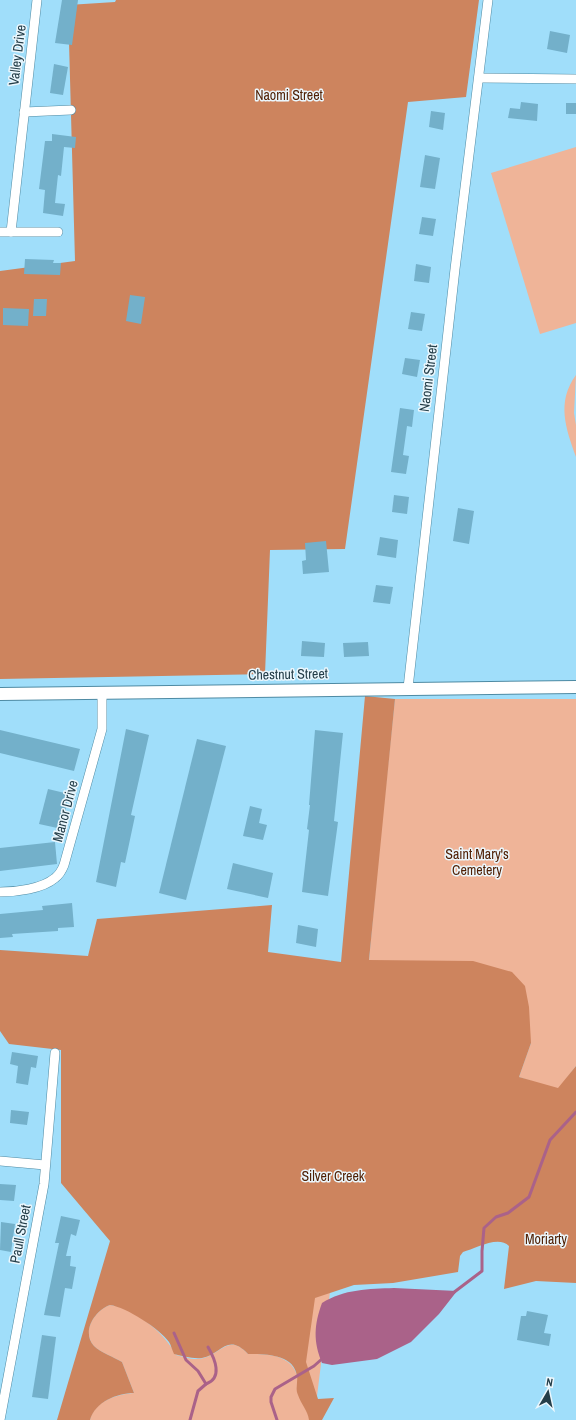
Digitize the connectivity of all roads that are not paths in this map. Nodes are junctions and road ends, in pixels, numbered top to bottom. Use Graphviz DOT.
graph roads {
  1 [pos="37,0"];
  2 [pos="488,0"];
  3 [pos="479,78"];
  4 [pos="576,79"];
  5 [pos="71,110"];
  6 [pos="24,112"];
  7 [pos="0,232"];
  8 [pos="11,232"];
  9 [pos="58,232"];
  10 [pos="576,687"];
  11 [pos="408,688"];
  12 [pos="102,692"];
  13 [pos="0,694"];
  14 [pos="0,892"];
  15 [pos="55,1053"];
  16 [pos="0,1161"];
  17 [pos="45,1165"];
  18 [pos="0,1420"];
  1 -- 6 [label="street, Valley Drive"];
  2 -- 3 [label="street, Naomi Street"];
  3 -- 4 [label="street"];
  3 -- 11 [label="street, Naomi Street"];
  5 -- 6 [label="street"];
  6 -- 8 [label="street, Valley Drive"];
  7 -- 8 [label="street"];
  8 -- 9 [label="street"];
  10 -- 11 [label="street, Chestnut Street"];
  11 -- 12 [label="street, Chestnut Street"];
  12 -- 13 [label="street, Chestnut Street"];
  12 -- 14 [label="street, Manor Drive"];
  15 -- 17 [label="street, Paull Street"];
  16 -- 17 [label="street"];
  17 -- 18 [label="street, Paull Street"];
}
